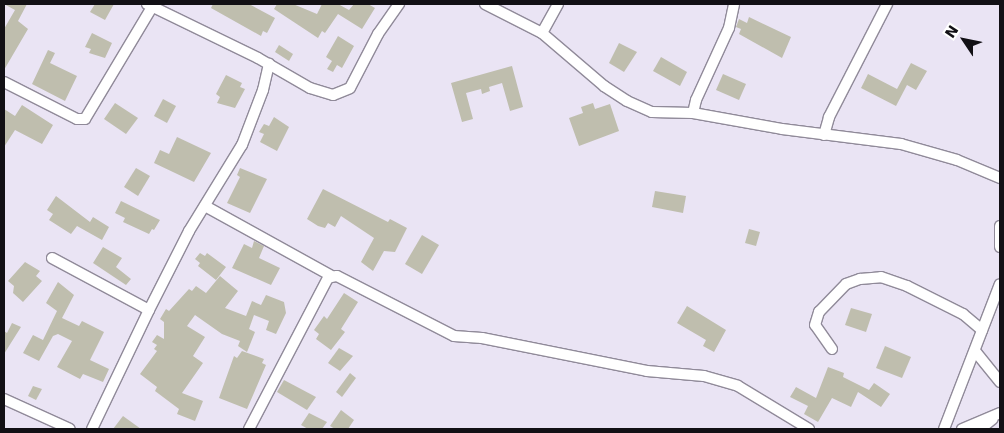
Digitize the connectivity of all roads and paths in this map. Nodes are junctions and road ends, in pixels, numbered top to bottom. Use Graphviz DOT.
graph roads {
  1 [pos="399,4"];
  2 [pos="485,4"];
  3 [pos="558,4"];
  4 [pos="734,4"];
  5 [pos="887,4"];
  6 [pos="149,5"];
  7 [pos="542,33"];
  8 [pos="269,64"];
  9 [pos="4,82"];
  10 [pos="693,113"];
  11 [pos="824,135"];
  12 [pos="1000,178"];
  13 [pos="205,206"];
  14 [pos="1000,226"];
  15 [pos="1000,247"];
  16 [pos="52,258"];
  17 [pos="332,276"];
  18 [pos="1000,284"];
  19 [pos="149,310"];
  20 [pos="982,330"];
  21 [pos="832,348"];
  22 [pos="975,351"];
  23 [pos="998,375"];
  24 [pos="4,398"];
  25 [pos="999,414"];
  26 [pos="70,429"];
  27 [pos="92,429"];
  28 [pos="250,429"];
  29 [pos="810,429"];
  30 [pos="944,429"];
  31 [pos="962,429"];
  32 [pos="980,429"];
  1 -- 8 [label="street"];
  2 -- 7 [label="street"];
  3 -- 7 [label="street"];
  4 -- 10 [label="street"];
  5 -- 11 [label="street"];
  6 -- 8 [label="street"];
  6 -- 9 [label="street"];
  7 -- 10 [label="street"];
  8 -- 13 [label="street"];
  10 -- 11 [label="street"];
  11 -- 12 [label="street"];
  13 -- 17 [label="street"];
  13 -- 19 [label="street"];
  14 -- 15 [label="street"];
  16 -- 19 [label="street"];
  17 -- 28 [label="street"];
  17 -- 29 [label="street"];
  18 -- 20 [label="street"];
  19 -- 27 [label="street"];
  20 -- 21 [label="street"];
  20 -- 22 [label="street"];
  22 -- 23 [label="street"];
  22 -- 30 [label="street"];
  24 -- 26 [label="street"];
  25 -- 31 [label="street"];
  25 -- 32 [label="street"];
}
